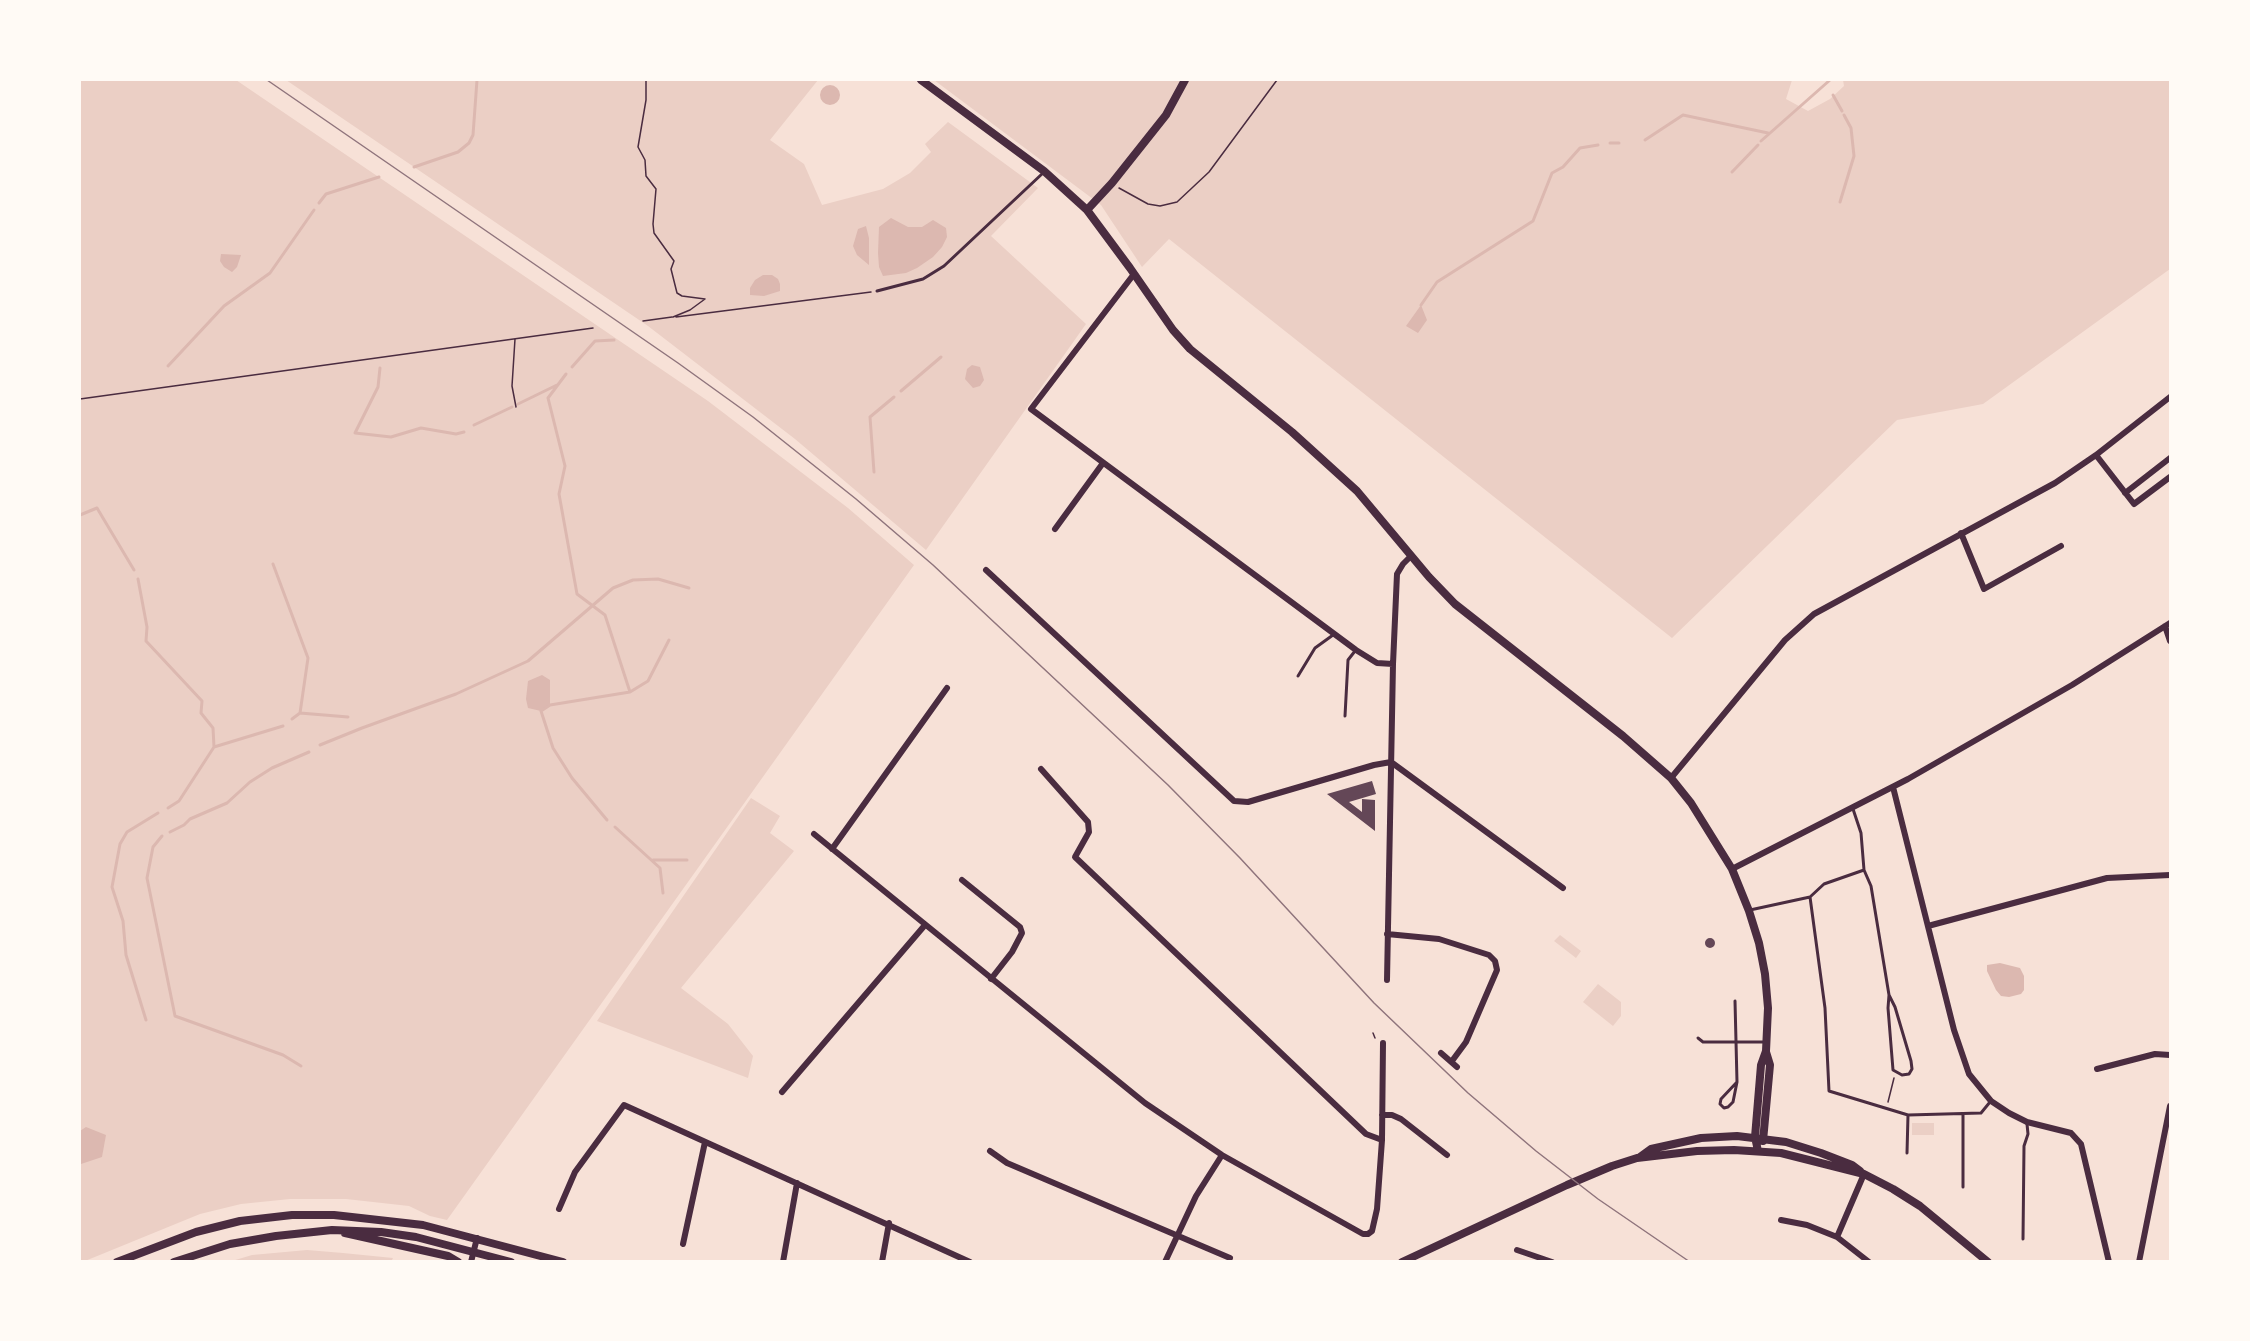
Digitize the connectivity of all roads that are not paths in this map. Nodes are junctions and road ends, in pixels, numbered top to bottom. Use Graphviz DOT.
graph roads {
  1 [pos="921,80"];
  2 [pos="1185,80"];
  3 [pos="1044,171"];
  4 [pos="1088,210"];
  5 [pos="1134,274"];
  6 [pos="877,291"];
  7 [pos="2170,397"];
  8 [pos="2096,454"];
  9 [pos="2170,459"];
  10 [pos="1103,463"];
  11 [pos="2170,477"];
  12 [pos="2125,493"];
  13 [pos="1055,529"];
  14 [pos="1961,533"];
  15 [pos="2061,546"];
  16 [pos="1411,556"];
  17 [pos="986,570"];
  18 [pos="2168,624"];
  19 [pos="1334,634"];
  20 [pos="2170,641"];
  21 [pos="1356,650"];
  22 [pos="1393,664"];
  23 [pos="1298,676"];
  24 [pos="947,688"];
  25 [pos="1345,716"];
  26 [pos="1391,762"];
  27 [pos="1041,769"];
  28 [pos="1671,778"];
  29 [pos="1893,787"];
  30 [pos="1852,807"];
  31 [pos="814,834"];
  32 [pos="832,849"];
  33 [pos="1732,869"];
  34 [pos="1864,870"];
  35 [pos="2170,875"];
  36 [pos="962,880"];
  37 [pos="1563,888"];
  38 [pos="1810,897"];
  39 [pos="1749,911"];
  40 [pos="925,925"];
  41 [pos="1928,926"];
  42 [pos="1387,934"];
  43 [pos="991,979"];
  44 [pos="1387,980"];
  45 [pos="1889,995"];
  46 [pos="1735,1001"];
  47 [pos="1698,1038"];
  48 [pos="1737,1042"];
  49 [pos="1383,1043"];
  50 [pos="1766,1046"];
  51 [pos="1441,1053"];
  52 [pos="2170,1055"];
  53 [pos="1452,1061"];
  54 [pos="1457,1067"];
  55 [pos="2097,1069"];
  56 [pos="1737,1082"];
  57 [pos="782,1092"];
  58 [pos="1991,1101"];
  59 [pos="2170,1106"];
  60 [pos="1908,1114"];
  61 [pos="1382,1115"];
  62 [pos="1963,1115"];
  63 [pos="2027,1122"];
  64 [pos="2168,1131"];
  65 [pos="1755,1137"];
  66 [pos="1765,1138"];
  67 [pos="1382,1140"];
  68 [pos="705,1142"];
  69 [pos="990,1151"];
  70 [pos="1758,1151"];
  71 [pos="1907,1153"];
  72 [pos="1222,1155"];
  73 [pos="1447,1155"];
  74 [pos="1637,1158"];
  75 [pos="1864,1174"];
  76 [pos="797,1183"];
  77 [pos="1963,1187"];
  78 [pos="560,1209"];
  79 [pos="1781,1220"];
  80 [pos="889,1223"];
  81 [pos="332,1230"];
  82 [pos="1176,1236"];
  83 [pos="1837,1237"];
  84 [pos="477,1238"];
  85 [pos="2023,1239"];
  86 [pos="683,1244"];
  87 [pos="1517,1250"];
  88 [pos="474,1251"];
  89 [pos="1230,1258"];
  90 [pos="117,1262"];
  91 [pos="174,1262"];
  92 [pos="458,1262"];
  93 [pos="471,1262"];
  94 [pos="511,1262"];
  95 [pos="563,1262"];
  96 [pos="783,1262"];
  97 [pos="882,1262"];
  98 [pos="970,1262"];
  99 [pos="1165,1262"];
  100 [pos="1402,1262"];
  101 [pos="1552,1262"];
  102 [pos="1869,1262"];
  103 [pos="1988,1262"];
  104 [pos="2109,1262"];
  105 [pos="2139,1262"];
  1 -- 3 [label="street"];
  2 -- 4 [label="street"];
  3 -- 4 [label="street"];
  3 -- 6 [label="lane"];
  4 -- 5 [label="street"];
  5 -- 10 [label="street"];
  5 -- 16 [label="street"];
  7 -- 8 [label="street"];
  8 -- 12 [label="street"];
  8 -- 14 [label="street"];
  9 -- 12 [label="street"];
  10 -- 13 [label="street"];
  10 -- 19 [label="street"];
  11 -- 12 [label="street"];
  14 -- 15 [label="street"];
  14 -- 28 [label="street"];
  16 -- 22 [label="street"];
  16 -- 28 [label="street"];
  17 -- 26 [label="street"];
  18 -- 20 [label="street"];
  18 -- 29 [label="street"];
  19 -- 21 [label="street"];
  19 -- 23 [label="lane"];
  21 -- 22 [label="street"];
  21 -- 25 [label="lane"];
  22 -- 26 [label="street"];
  24 -- 32 [label="street"];
  26 -- 37 [label="street"];
  26 -- 42 [label="street"];
  27 -- 67 [label="street"];
  28 -- 33 [label="street"];
  29 -- 30 [label="street"];
  29 -- 41 [label="street"];
  30 -- 33 [label="street"];
  30 -- 34 [label="lane"];
  31 -- 32 [label="street"];
  32 -- 40 [label="street"];
  33 -- 39 [label="street"];
  34 -- 38 [label="lane"];
  34 -- 45 [label="lane"];
  35 -- 41 [label="street"];
  36 -- 43 [label="street"];
  38 -- 39 [label="lane"];
  38 -- 60 [label="lane"];
  39 -- 50 [label="street"];
  40 -- 43 [label="street"];
  40 -- 57 [label="street"];
  41 -- 58 [label="street"];
  42 -- 44 [label="street"];
  42 -- 53 [label="street"];
  43 -- 72 [label="street"];
  45 -- 45 [label="lane"];
  46 -- 48 [label="lane"];
  47 -- 48 [label="lane"];
  48 -- 50 [label="lane"];
  48 -- 56 [label="lane"];
  49 -- 61 [label="street"];
  50 -- 65 [label="street"];
  50 -- 66 [label="street"];
  51 -- 53 [label="street"];
  52 -- 55 [label="street"];
  53 -- 54 [label="street"];
  56 -- 56 [label="lane"];
  58 -- 62 [label="lane"];
  58 -- 63 [label="street"];
  59 -- 64 [label="street"];
  60 -- 62 [label="lane"];
  60 -- 71 [label="lane"];
  61 -- 67 [label="street"];
  61 -- 73 [label="street"];
  62 -- 77 [label="lane"];
  63 -- 85 [label="lane"];
  63 -- 104 [label="street"];
  64 -- 105 [label="street"];
  65 -- 66 [label="street"];
  65 -- 70 [label="street"];
  65 -- 74 [label="street"];
  66 -- 70 [label="street"];
  66 -- 75 [label="street"];
  67 -- 72 [label="street"];
  68 -- 76 [label="street"];
  68 -- 78 [label="street"];
  68 -- 86 [label="street"];
  69 -- 82 [label="street"];
  70 -- 74 [label="street"];
  70 -- 75 [label="street"];
  72 -- 82 [label="street"];
  74 -- 100 [label="street"];
  75 -- 83 [label="street"];
  75 -- 103 [label="street"];
  76 -- 80 [label="street"];
  76 -- 96 [label="street"];
  79 -- 83 [label="street"];
  80 -- 97 [label="street"];
  80 -- 98 [label="street"];
  81 -- 88 [label="street"];
  81 -- 91 [label="street"];
  81 -- 92 [label="street"];
  82 -- 89 [label="street"];
  82 -- 99 [label="street"];
  83 -- 102 [label="street"];
  84 -- 88 [label="street"];
  84 -- 90 [label="street"];
  84 -- 95 [label="street"];
  87 -- 101 [label="street"];
  88 -- 93 [label="street"];
  88 -- 94 [label="street"];
}
